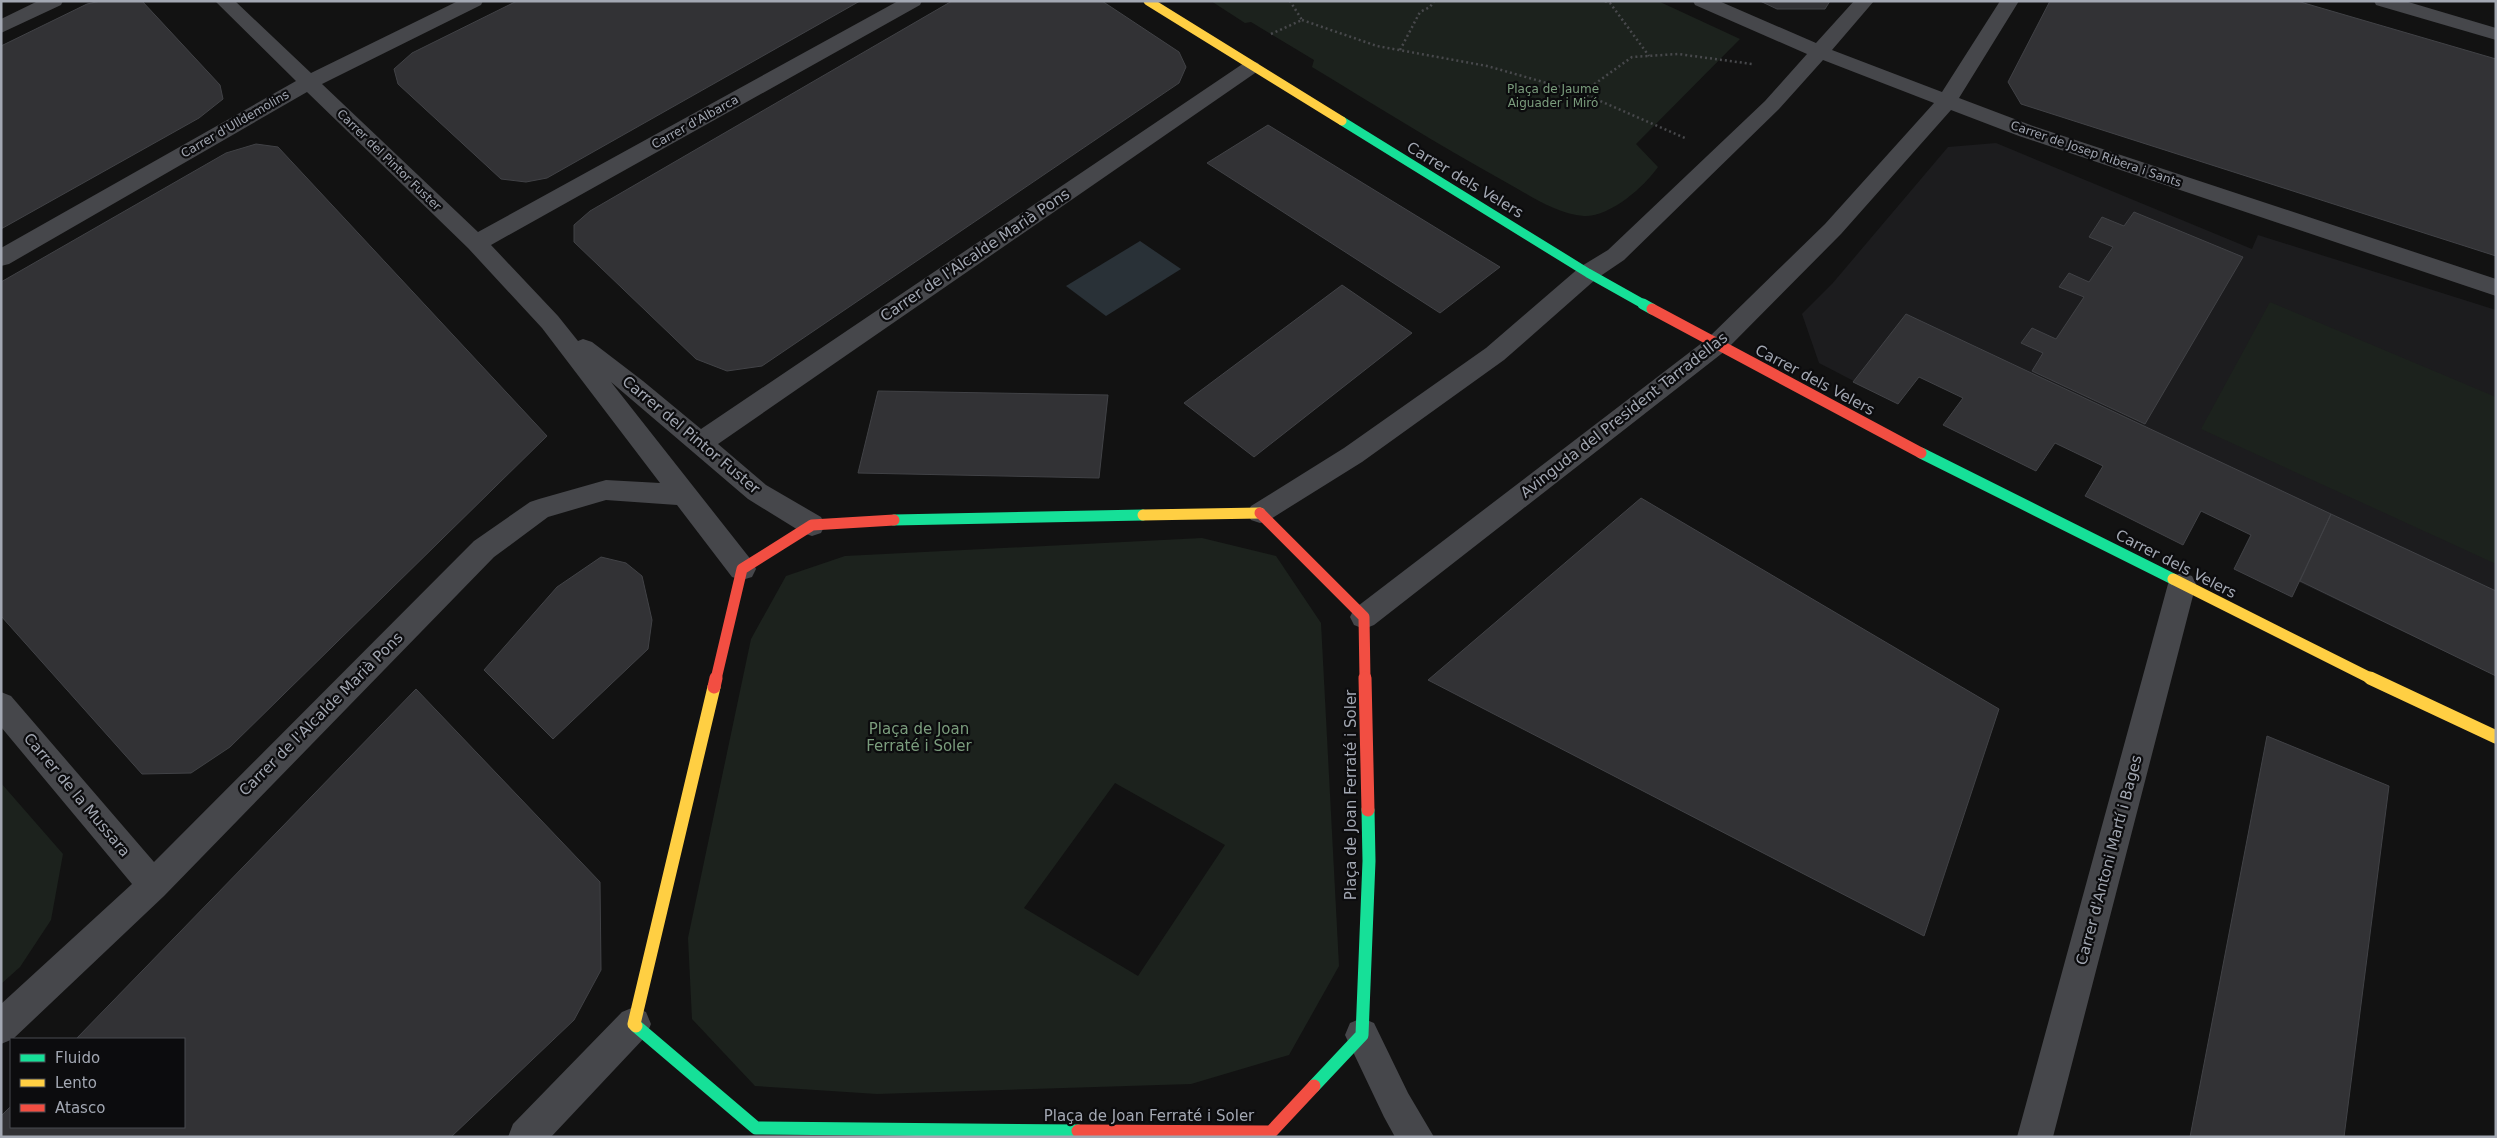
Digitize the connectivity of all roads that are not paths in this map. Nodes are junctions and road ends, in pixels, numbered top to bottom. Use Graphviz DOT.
graph roads {
  1 [pos="54,1"];
  2 [pos="224,1"];
  3 [pos="474,1"];
  4 [pos="913,1"];
  5 [pos="1148,1"];
  6 [pos="1702,1"];
  7 [pos="1865,1"];
  8 [pos="2010,1"];
  9 [pos="2383,1"];
  10 [pos="1,27"];
  11 [pos="2496,34"];
  12 [pos="1818,51"];
  13 [pos="1251,67"];
  14 [pos="308,83"];
  15 [pos="1946,101"];
  16 [pos="476,243"];
  17 [pos="1,258"];
  18 [pos="1588,272"];
  19 [pos="2496,288"];
  20 [pos="550,322"];
  21 [pos="1716,345"];
  22 [pos="698,444"];
  23 [pos="685,495"];
  24 [pos="1260,514"];
  25 [pos="812,525"];
  26 [pos="742,569"];
  27 [pos="2182,584"];
  28 [pos="1364,617"];
  29 [pos="1,705"];
  30 [pos="2496,737"];
  31 [pos="153,885"];
  32 [pos="634,1024"];
  33 [pos="1,1027"];
  34 [pos="1362,1035"];
  35 [pos="754,1133"];
  36 [pos="1274,1134"];
  37 [pos="526,1137"];
  38 [pos="1416,1137"];
  39 [pos="2035,1137"];
  1 -- 10 [label="street"];
  2 -- 14 [label="street, Carrer del Pintor Fuster"];
  3 -- 14 [label="street, Carrer d'Ulldemolins"];
  4 -- 16 [label="street, Carrer d'Albarca"];
  5 -- 13 [label="street, Carrer dels Velers"];
  6 -- 12 [label="street, Carrer de Josep Ribera i Sants"];
  7 -- 12 [label="street"];
  8 -- 15 [label="street, Avinguda del President Tarradellas"];
  9 -- 11 [label="street"];
  12 -- 15 [label="street, Carrer de Josep Ribera i Sants"];
  12 -- 18 [label="street"];
  13 -- 18 [label="street, Carrer dels Velers"];
  13 -- 22 [label="street, Carrer de l'Alcalde Marià Pons"];
  14 -- 16 [label="street, Carrer del Pintor Fuster"];
  14 -- 17 [label="street, Carrer d'Ulldemolins"];
  15 -- 19 [label="street, Carrer de Josep Ribera i Sants"];
  15 -- 21 [label="street, Avinguda del President Tarradellas"];
  16 -- 20 [label="street, Carrer del Pintor Fuster"];
  18 -- 21 [label="street, Carrer dels Velers"];
  18 -- 24 [label="street"];
  20 -- 22 [label="street, Carrer del Pintor Fuster"];
  20 -- 23 [label="street, Carrer del Pintor Fuster"];
  21 -- 27 [label="street, Carrer dels Velers"];
  21 -- 28 [label="street, Avinguda del President Tarradellas"];
  22 -- 25 [label="street, Carrer del Pintor Fuster"];
  23 -- 26 [label="street, Carrer del Pintor Fuster"];
  23 -- 31 [label="street, Carrer de l'Alcalde Marià Pons"];
  24 -- 25 [label="street"];
  24 -- 28 [label="street"];
  25 -- 26 [label="street"];
  26 -- 32 [label="street"];
  27 -- 30 [label="street, Carrer dels Velers"];
  27 -- 39 [label="street, Carrer d'Antoni Martí i Bages"];
  28 -- 34 [label="street, Plaça de Joan Ferraté i Soler"];
  29 -- 31 [label="street, Carrer de la Mussara"];
  31 -- 33 [label="street, Carrer de l'Alcalde Marià Pons"];
  32 -- 35 [label="street, Plaça de Joan Ferraté i Soler"];
  32 -- 37 [label="street"];
  34 -- 36 [label="street, Plaça de Joan Ferraté i Soler"];
  34 -- 38 [label="street"];
  35 -- 36 [label="street, Plaça de Joan Ferraté i Soler"];
}
